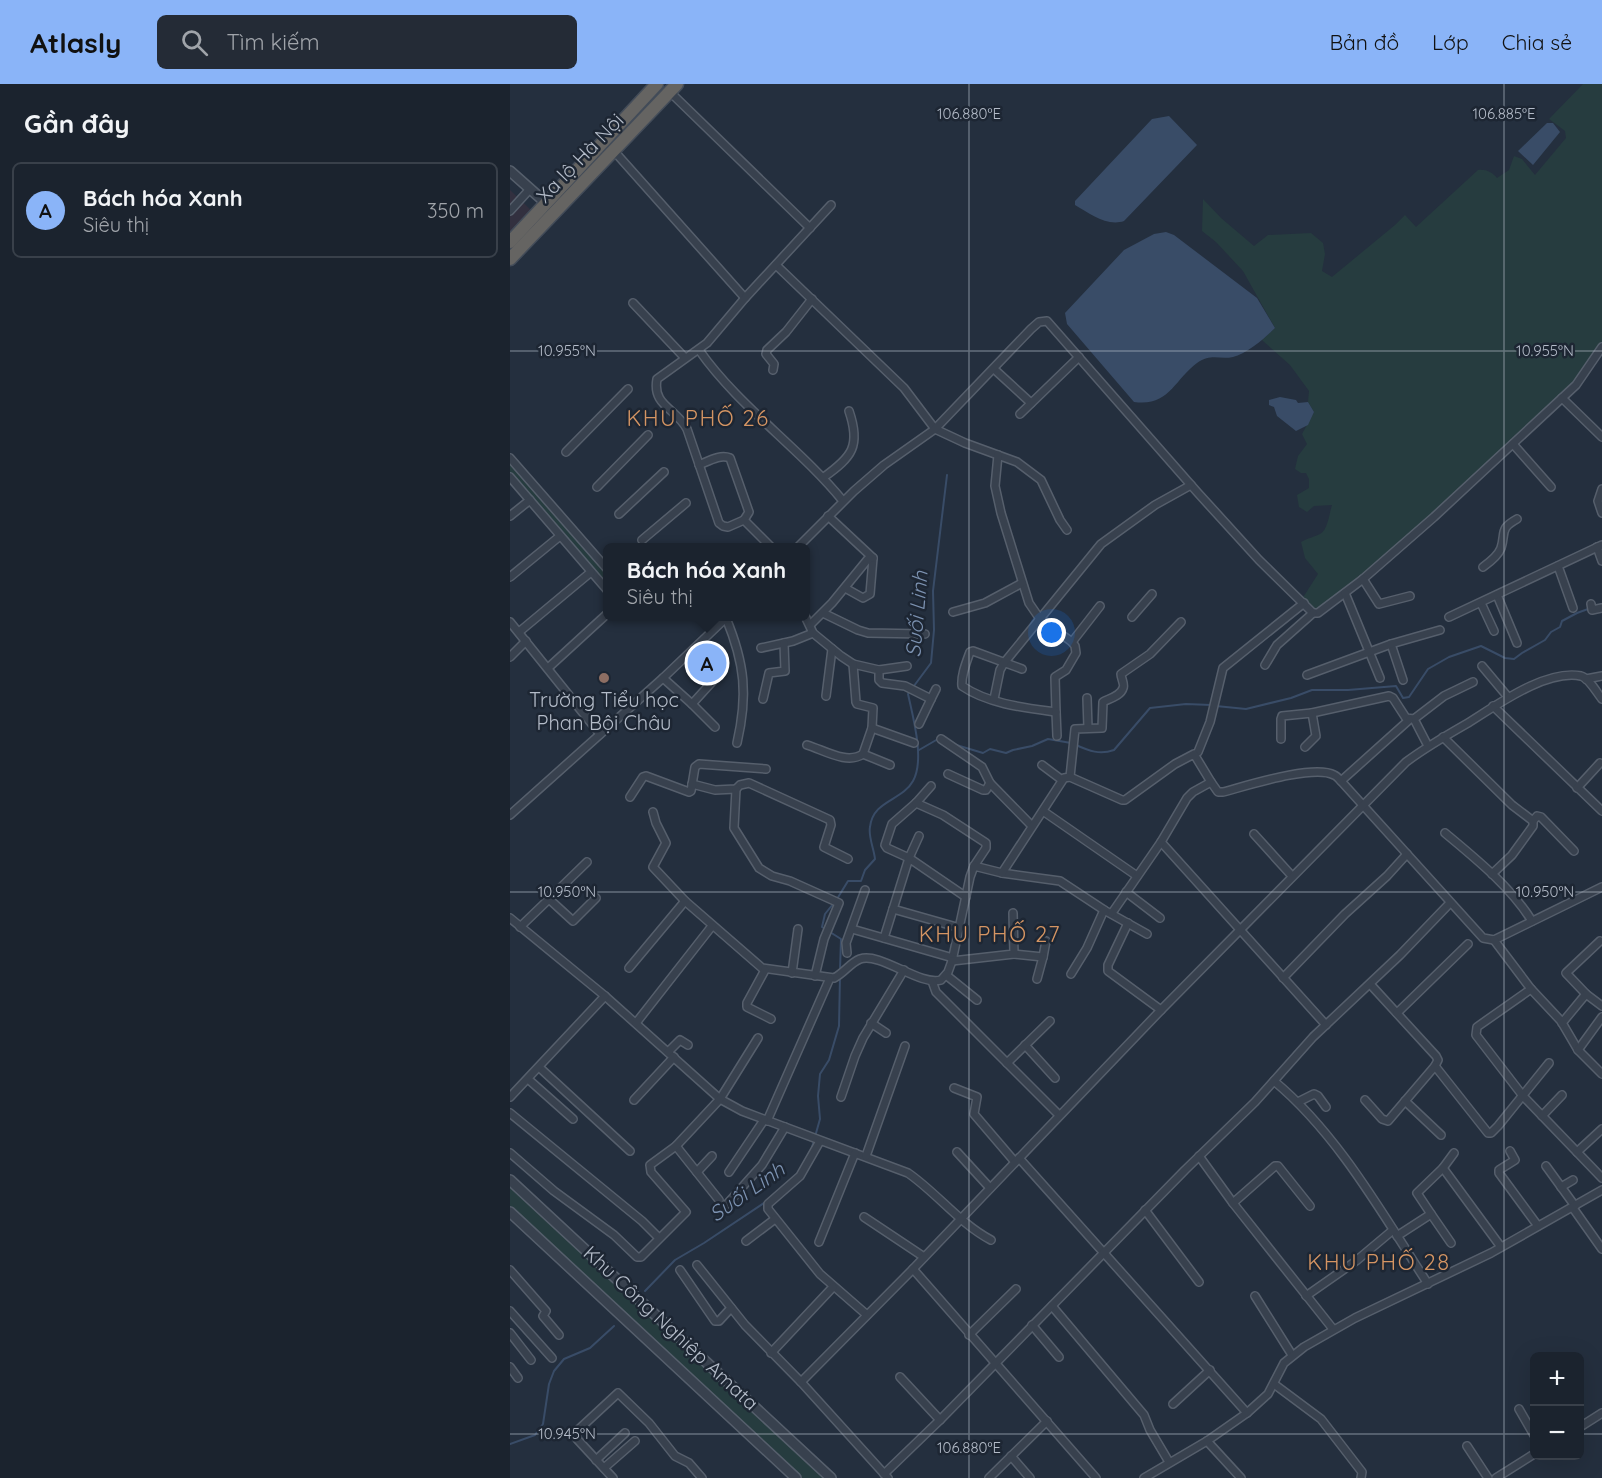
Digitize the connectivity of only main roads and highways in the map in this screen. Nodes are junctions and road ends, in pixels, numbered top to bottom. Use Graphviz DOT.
graph roads {
  1 [pos="657,84"];
  2 [pos="674,88"];
  3 [pos="510,242"];
  4 [pos="510,259"];
  1 -- 3 [label="highway, Xa lộ Hà Nội"];
  2 -- 4 [label="highway, Xa lộ Hà Nội"];
}
